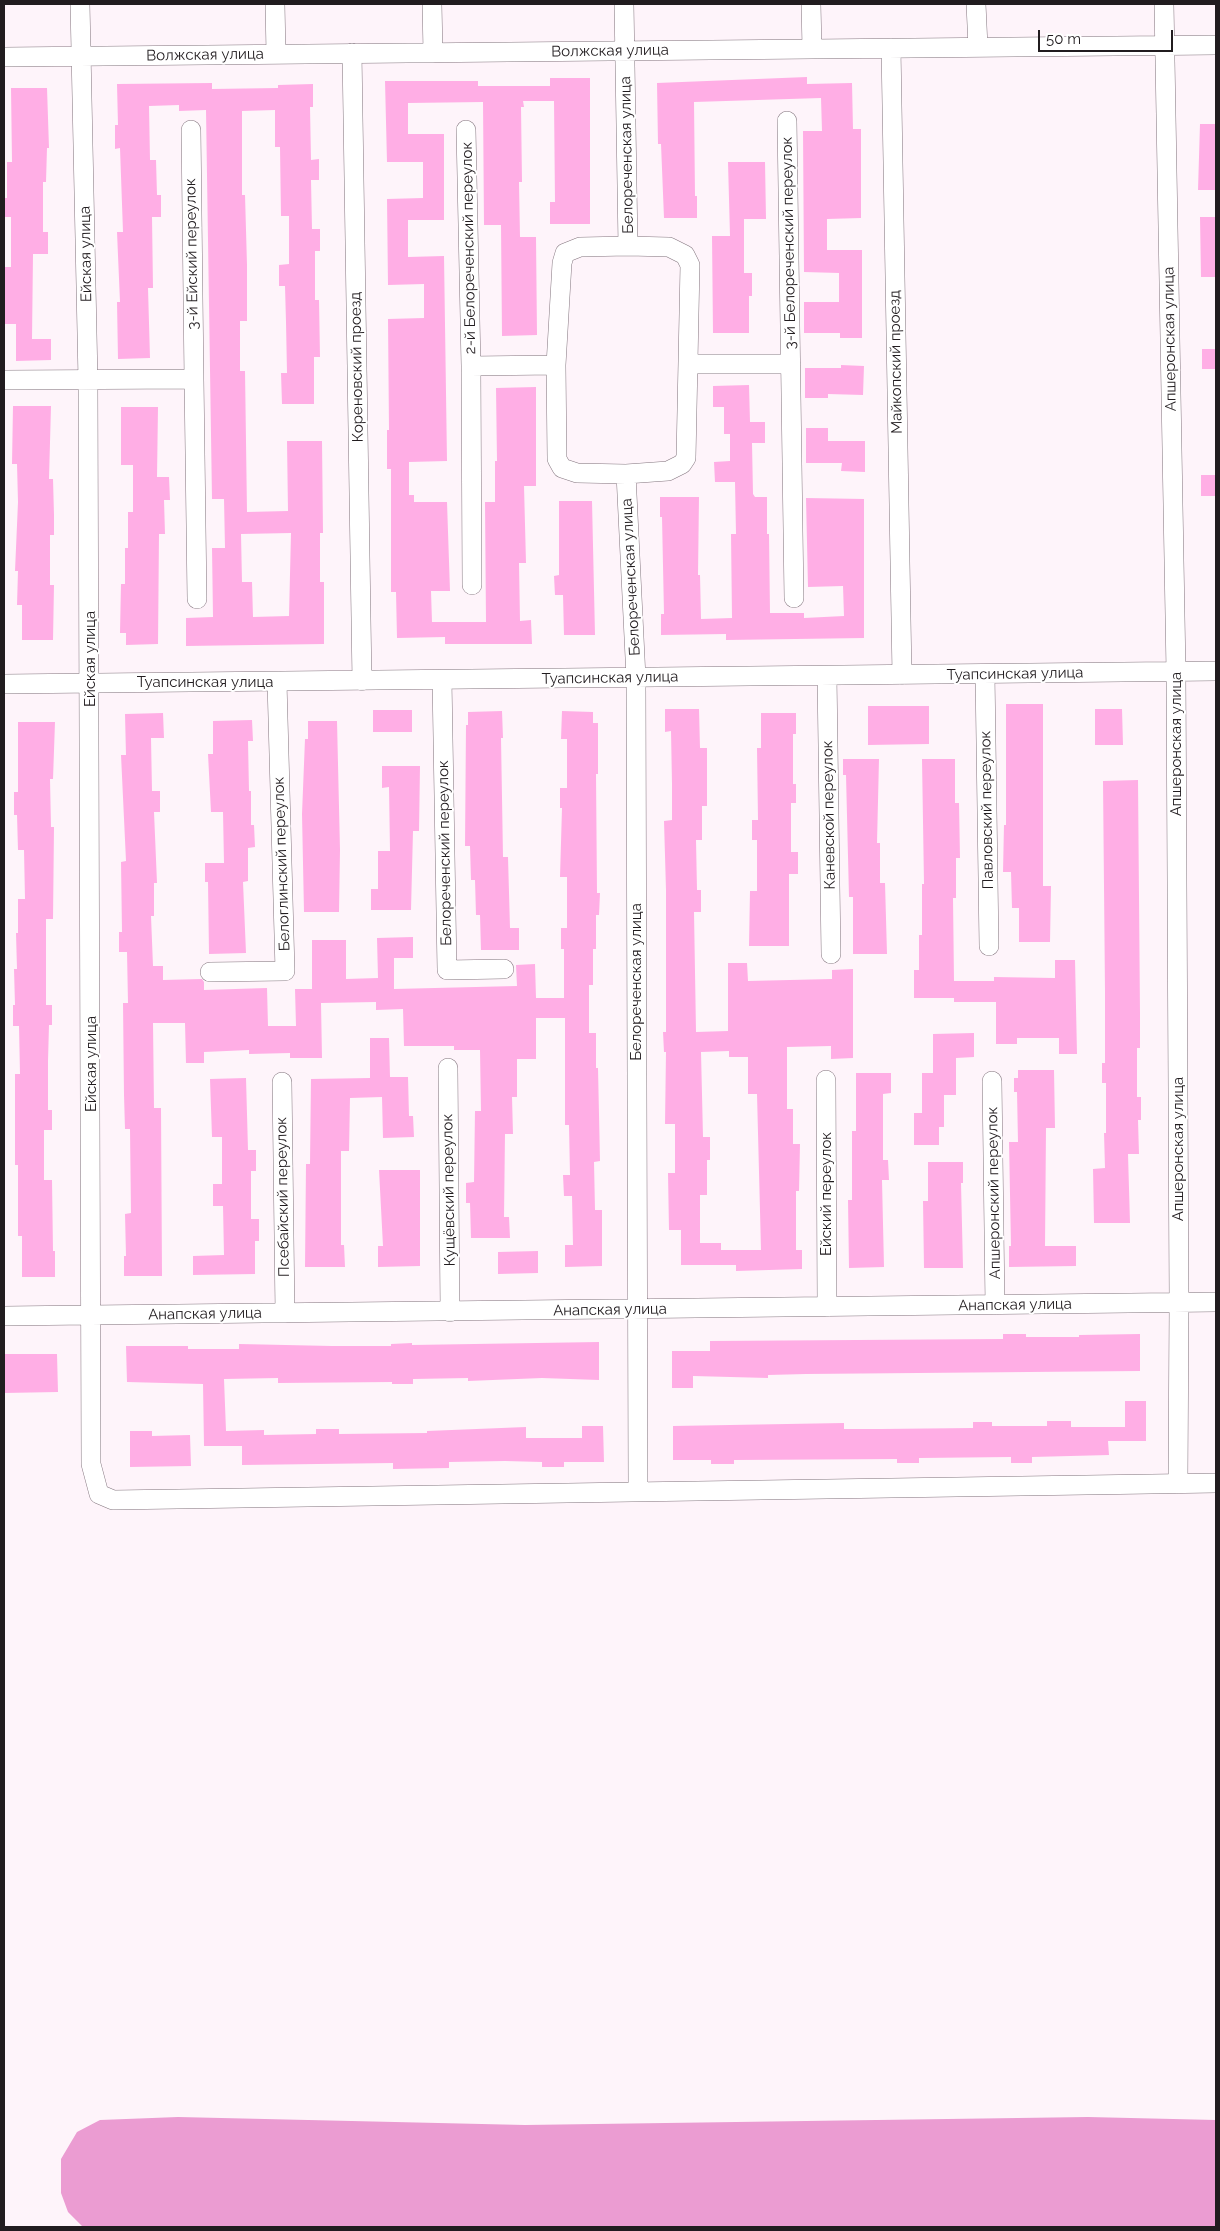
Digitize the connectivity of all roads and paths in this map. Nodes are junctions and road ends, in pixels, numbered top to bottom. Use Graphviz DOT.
graph roads {
  1 [pos="80,4"];
  2 [pos="275,4"];
  3 [pos="432,4"];
  4 [pos="624,4"];
  5 [pos="811,4"];
  6 [pos="976,4"];
  7 [pos="1164,4"];
  8 [pos="1216,45"];
  9 [pos="1165,46"];
  10 [pos="978,47"];
  11 [pos="891,48"];
  12 [pos="812,49"];
  13 [pos="625,51"];
  14 [pos="433,53"];
  15 [pos="276,54"];
  16 [pos="352,54"];
  17 [pos="81,56"];
  18 [pos="4,57"];
  19 [pos="787,122"];
  20 [pos="191,130"];
  21 [pos="466,130"];
  22 [pos="628,246"];
  23 [pos="688,364"];
  24 [pos="791,364"];
  25 [pos="556,365"];
  26 [pos="471,366"];
  27 [pos="194,379"];
  28 [pos="4,380"];
  29 [pos="88,380"];
  30 [pos="626,474"];
  31 [pos="472,585"];
  32 [pos="794,598"];
  33 [pos="197,599"];
  34 [pos="1176,671"];
  35 [pos="1216,671"];
  36 [pos="986,674"];
  37 [pos="902,675"];
  38 [pos="827,676"];
  39 [pos="636,678"];
  40 [pos="442,680"];
  41 [pos="362,681"];
  42 [pos="277,682"];
  43 [pos="90,683"];
  44 [pos="4,684"];
  45 [pos="989,946"];
  46 [pos="831,954"];
  47 [pos="504,969"];
  48 [pos="210,972"];
  49 [pos="448,1068"];
  50 [pos="826,1080"];
  51 [pos="992,1081"];
  52 [pos="282,1082"];
  53 [pos="1179,1302"];
  54 [pos="1216,1302"];
  55 [pos="995,1305"];
  56 [pos="827,1308"];
  57 [pos="637,1310"];
  58 [pos="450,1312"];
  59 [pos="284,1313"];
  60 [pos="92,1315"];
  61 [pos="4,1316"];
  62 [pos="1216,1483"];
  63 [pos="1178,1484"];
  64 [pos="638,1491"];
  1 -- 17 [label="street, Ейская улица"];
  2 -- 15 [label="street"];
  3 -- 14 [label="street"];
  4 -- 13 [label="street, Белореченская улица"];
  5 -- 12 [label="street"];
  6 -- 10 [label="street"];
  7 -- 9 [label="street, Апшеронская улица"];
  8 -- 9 [label="street, Волжская улица"];
  9 -- 10 [label="street, Волжская улица"];
  9 -- 34 [label="street, Апшеронская улица"];
  10 -- 11 [label="street, Волжская улица"];
  11 -- 12 [label="street, Волжская улица"];
  11 -- 37 [label="street, Майкопский проезд"];
  12 -- 13 [label="street, Волжская улица"];
  13 -- 14 [label="street, Волжская улица"];
  13 -- 22 [label="street, Белореченская улица"];
  14 -- 16 [label="street, Волжская улица"];
  15 -- 16 [label="street, Волжская улица"];
  15 -- 17 [label="street, Волжская улица"];
  16 -- 41 [label="street, Кореновский проезд"];
  17 -- 18 [label="street, Волжская улица"];
  17 -- 29 [label="street, Ейская улица"];
  19 -- 24 [label="street, 3-й Белореченский переулок"];
  20 -- 27 [label="street, 3-й Ейский переулок"];
  21 -- 26 [label="street, 2-й Белореченский переулок"];
  22 -- 23 [label="street, Белореченская улица"];
  22 -- 25 [label="street, Белореченская улица"];
  23 -- 24 [label="street, 3-й Белореченский переулок"];
  23 -- 30 [label="street, Белореченская улица"];
  24 -- 32 [label="street, 3-й Белореченский переулок"];
  25 -- 26 [label="street, 2-й Белореченский переулок"];
  25 -- 30 [label="street, Белореченская улица"];
  26 -- 31 [label="street, 2-й Белореченский переулок"];
  27 -- 29 [label="street"];
  27 -- 33 [label="street, 3-й Ейский переулок"];
  28 -- 29 [label="street"];
  29 -- 43 [label="street, Ейская улица"];
  30 -- 39 [label="street, Белореченская улица"];
  34 -- 35 [label="street, Туапсинская улица"];
  34 -- 36 [label="street, Туапсинская улица"];
  34 -- 53 [label="street, Апшеронская улица"];
  36 -- 37 [label="street, Туапсинская улица"];
  36 -- 45 [label="street, Павловский переулок"];
  37 -- 38 [label="street, Туапсинская улица"];
  38 -- 39 [label="street, Туапсинская улица"];
  38 -- 46 [label="street, Каневской переулок"];
  39 -- 40 [label="street, Туапсинская улица"];
  39 -- 57 [label="street, Белореченская улица"];
  40 -- 41 [label="street, Туапсинская улица"];
  40 -- 47 [label="street, Белореченский переулок"];
  41 -- 42 [label="street, Туапсинская улица"];
  42 -- 43 [label="street, Туапсинская улица"];
  42 -- 48 [label="street, Белоглинский переулок"];
  43 -- 44 [label="street, Туапсинская улица"];
  43 -- 60 [label="street, Ейская улица"];
  49 -- 58 [label="street, Кущёвский переулок"];
  50 -- 56 [label="street, Ейский переулок"];
  51 -- 55 [label="street, Апшеронский переулок"];
  52 -- 59 [label="street, Псебайский переулок"];
  53 -- 54 [label="street, Анапская улица"];
  53 -- 55 [label="street, Анапская улица"];
  53 -- 63 [label="street, Апшеронская улица"];
  55 -- 56 [label="street, Анапская улица"];
  56 -- 57 [label="street, Анапская улица"];
  57 -- 58 [label="street, Анапская улица"];
  57 -- 64 [label="street, Белореченская улица"];
  58 -- 59 [label="street, Анапская улица"];
  59 -- 60 [label="street, Анапская улица"];
  60 -- 61 [label="street, Анапская улица"];
  60 -- 64 [label="street, Ейская улица"];
  62 -- 63 [label="street"];
  63 -- 64 [label="street"];
}
